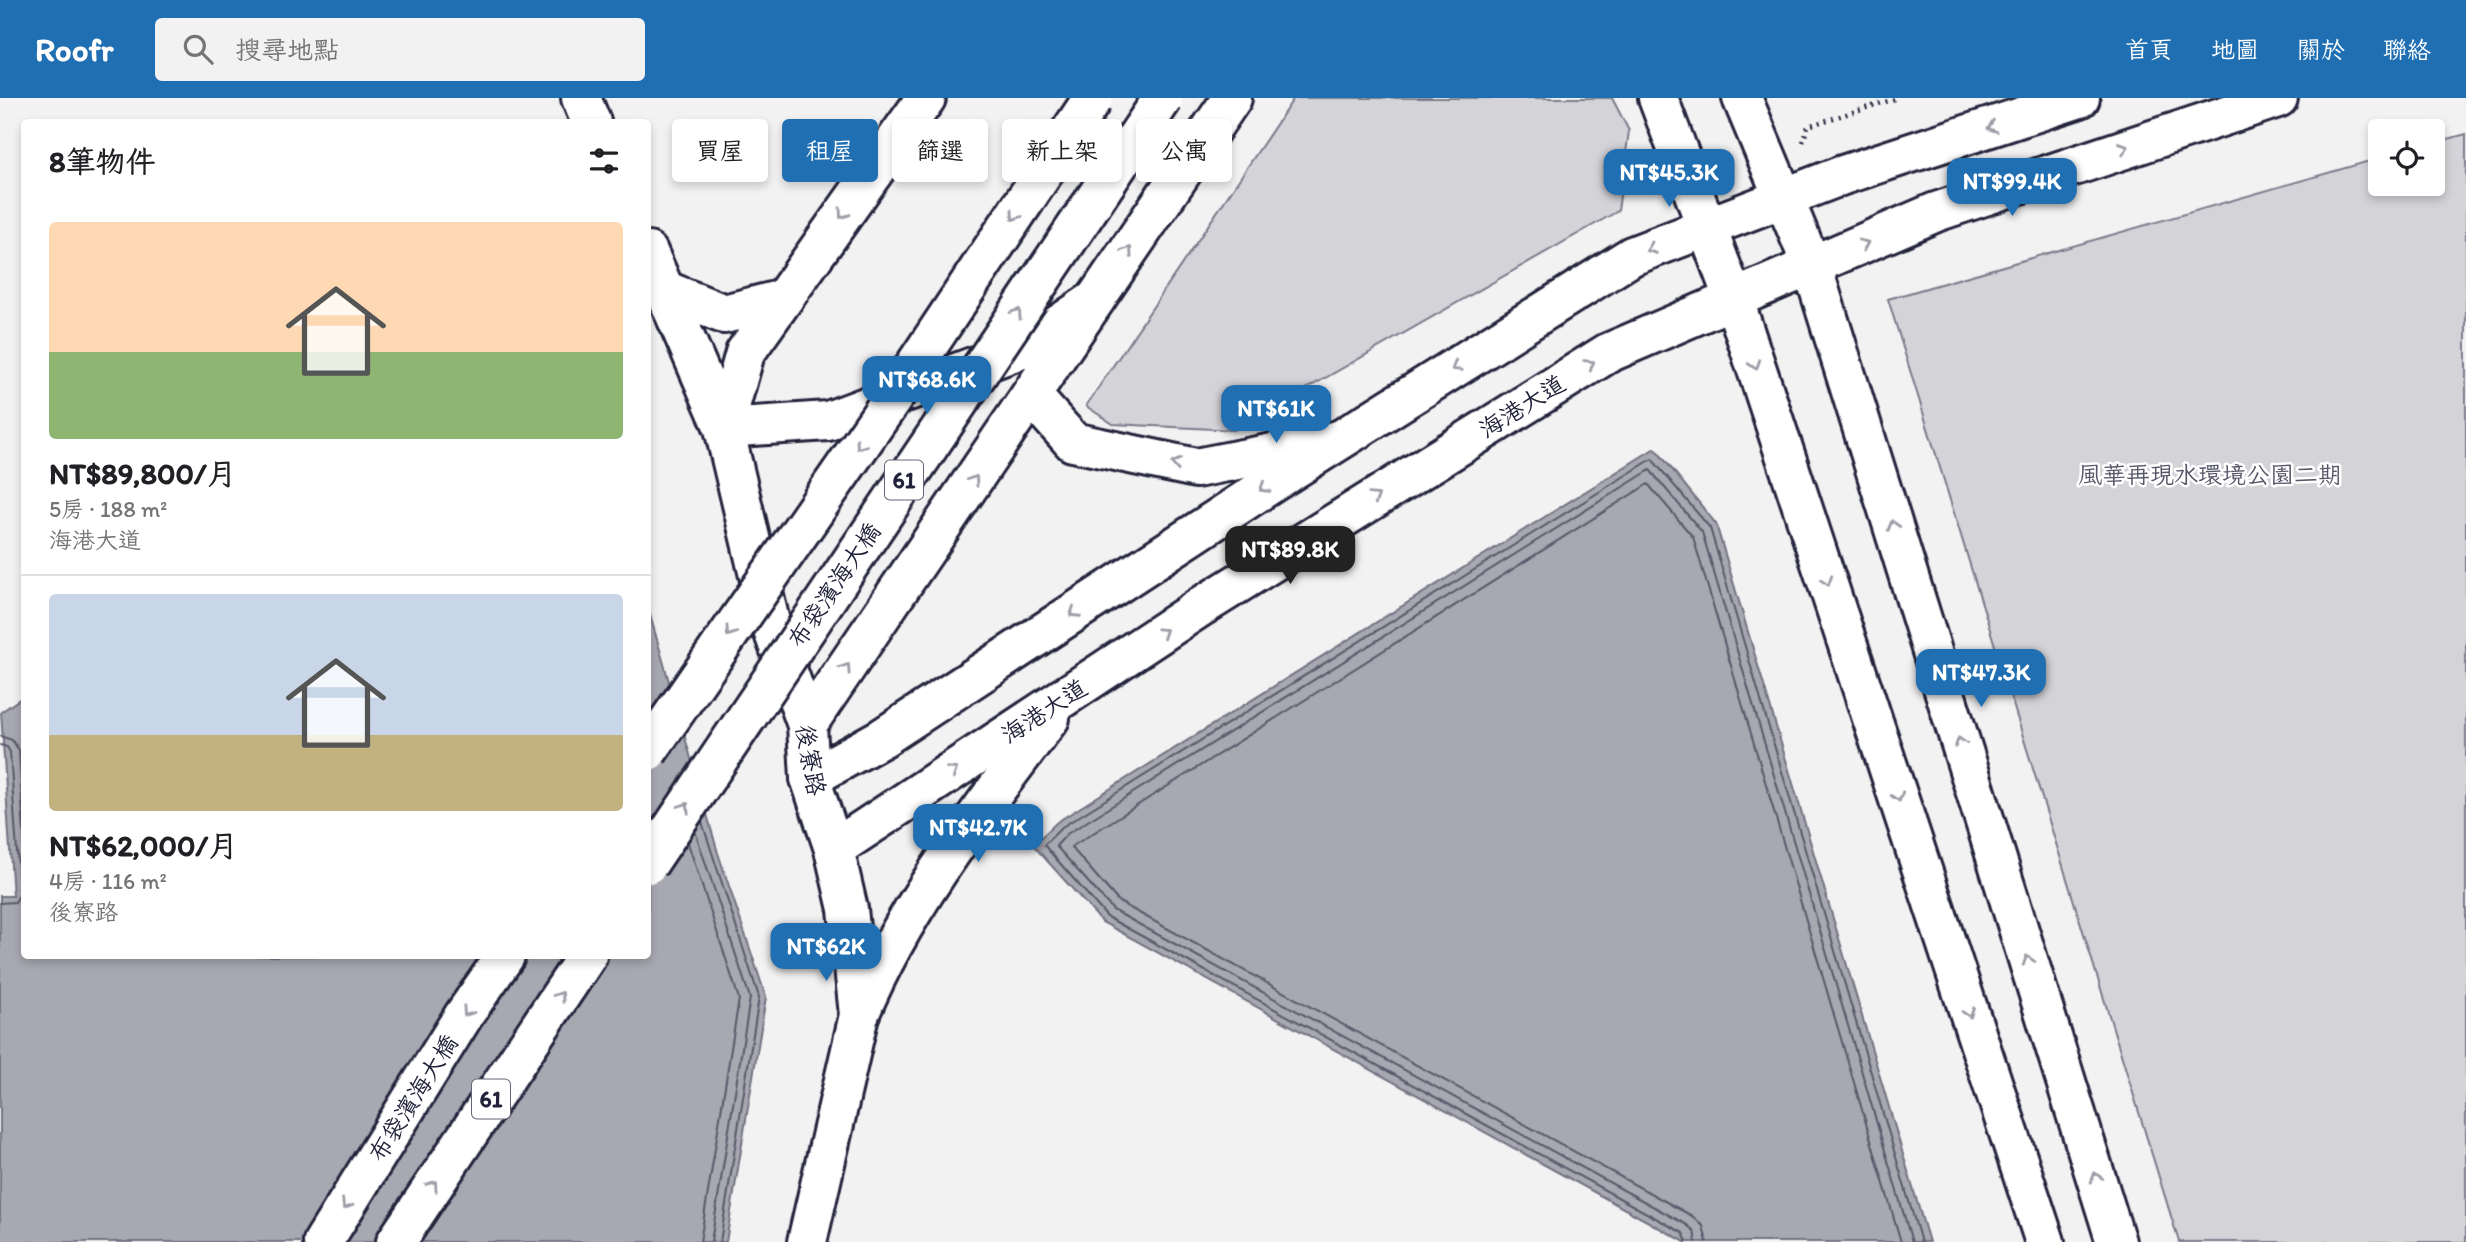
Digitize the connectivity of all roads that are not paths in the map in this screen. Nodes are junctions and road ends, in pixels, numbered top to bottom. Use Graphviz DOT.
graph roads {
  1 [pos="581,98"];
  2 [pos="926,98"];
  3 [pos="1093,98"];
  4 [pos="1163,98"];
  5 [pos="1233,98"];
  6 [pos="1658,98"];
  7 [pos="1742,98"];
  8 [pos="2081,98"];
  9 [pos="2278,98"];
  10 [pos="590,119"];
  11 [pos="1783,198"];
  12 [pos="1708,227"];
  13 [pos="651,259"];
  14 [pos="1812,267"];
  15 [pos="664,290"];
  16 [pos="783,299"];
  17 [pos="1096,300"];
  18 [pos="1734,300"];
  19 [pos="1031,395"];
  20 [pos="724,428"];
  21 [pos="1339,440"];
  22 [pos="1066,697"];
  23 [pos="807,725"];
  24 [pos="651,747"];
  25 [pos="810,778"];
  26 [pos="834,849"];
  27 [pos="651,860"];
  28 [pos="503,959"];
  29 [pos="585,959"];
  30 [pos="859,1015"];
  31 [pos="805,1240"];
  32 [pos="323,1242"];
  33 [pos="396,1242"];
  34 [pos="2045,1242"];
  35 [pos="2116,1242"];
  1 -- 10 [label="main road"];
  2 -- 16 [label="main road, one-way"];
  3 -- 24 [label="main road, 61, one-way, bridge"];
  27 -- 4 [label="main road, 布袋濱海大橋 / 61, one-way, bridge"];
  17 -- 5 [label="main road, one-way"];
  6 -- 12 [label="main road"];
  7 -- 11 [label="main road"];
  8 -- 11 [label="main road, one-way"];
  14 -- 9 [label="main road, 海港大道, one-way"];
  11 -- 12 [label="main road"];
  11 -- 14 [label="main road"];
  12 -- 18 [label="main road"];
  12 -- 21 [label="main road, one-way"];
  13 -- 15 [label="main road, 後寮路"];
  14 -- 18 [label="main road, 海港大道"];
  35 -- 14 [label="main road, one-way"];
  15 -- 16 [label="main road"];
  15 -- 20 [label="main road, 後寮路"];
  16 -- 20 [label="main road"];
  17 -- 19 [label="main road"];
  17 -- 20 [label="main road"];
  22 -- 18 [label="main road, 海港大道, one-way"];
  18 -- 34 [label="main road, one-way"];
  21 -- 19 [label="main road, one-way"];
  23 -- 19 [label="main road, one-way"];
  20 -- 23 [label="main road, 後寮路"];
  21 -- 25 [label="main road, one-way"];
  26 -- 22 [label="main road, 海港大道, one-way"];
  22 -- 30 [label="main road"];
  23 -- 25 [label="main road, 後寮路"];
  25 -- 26 [label="main road, 後寮路"];
  26 -- 30 [label="main road, 後寮路"];
  28 -- 32 [label="main road, 布袋濱海大橋, one-way"];
  33 -- 29 [label="main road, 61, one-way"];
  30 -- 31 [label="main road, 後寮路"];
}
